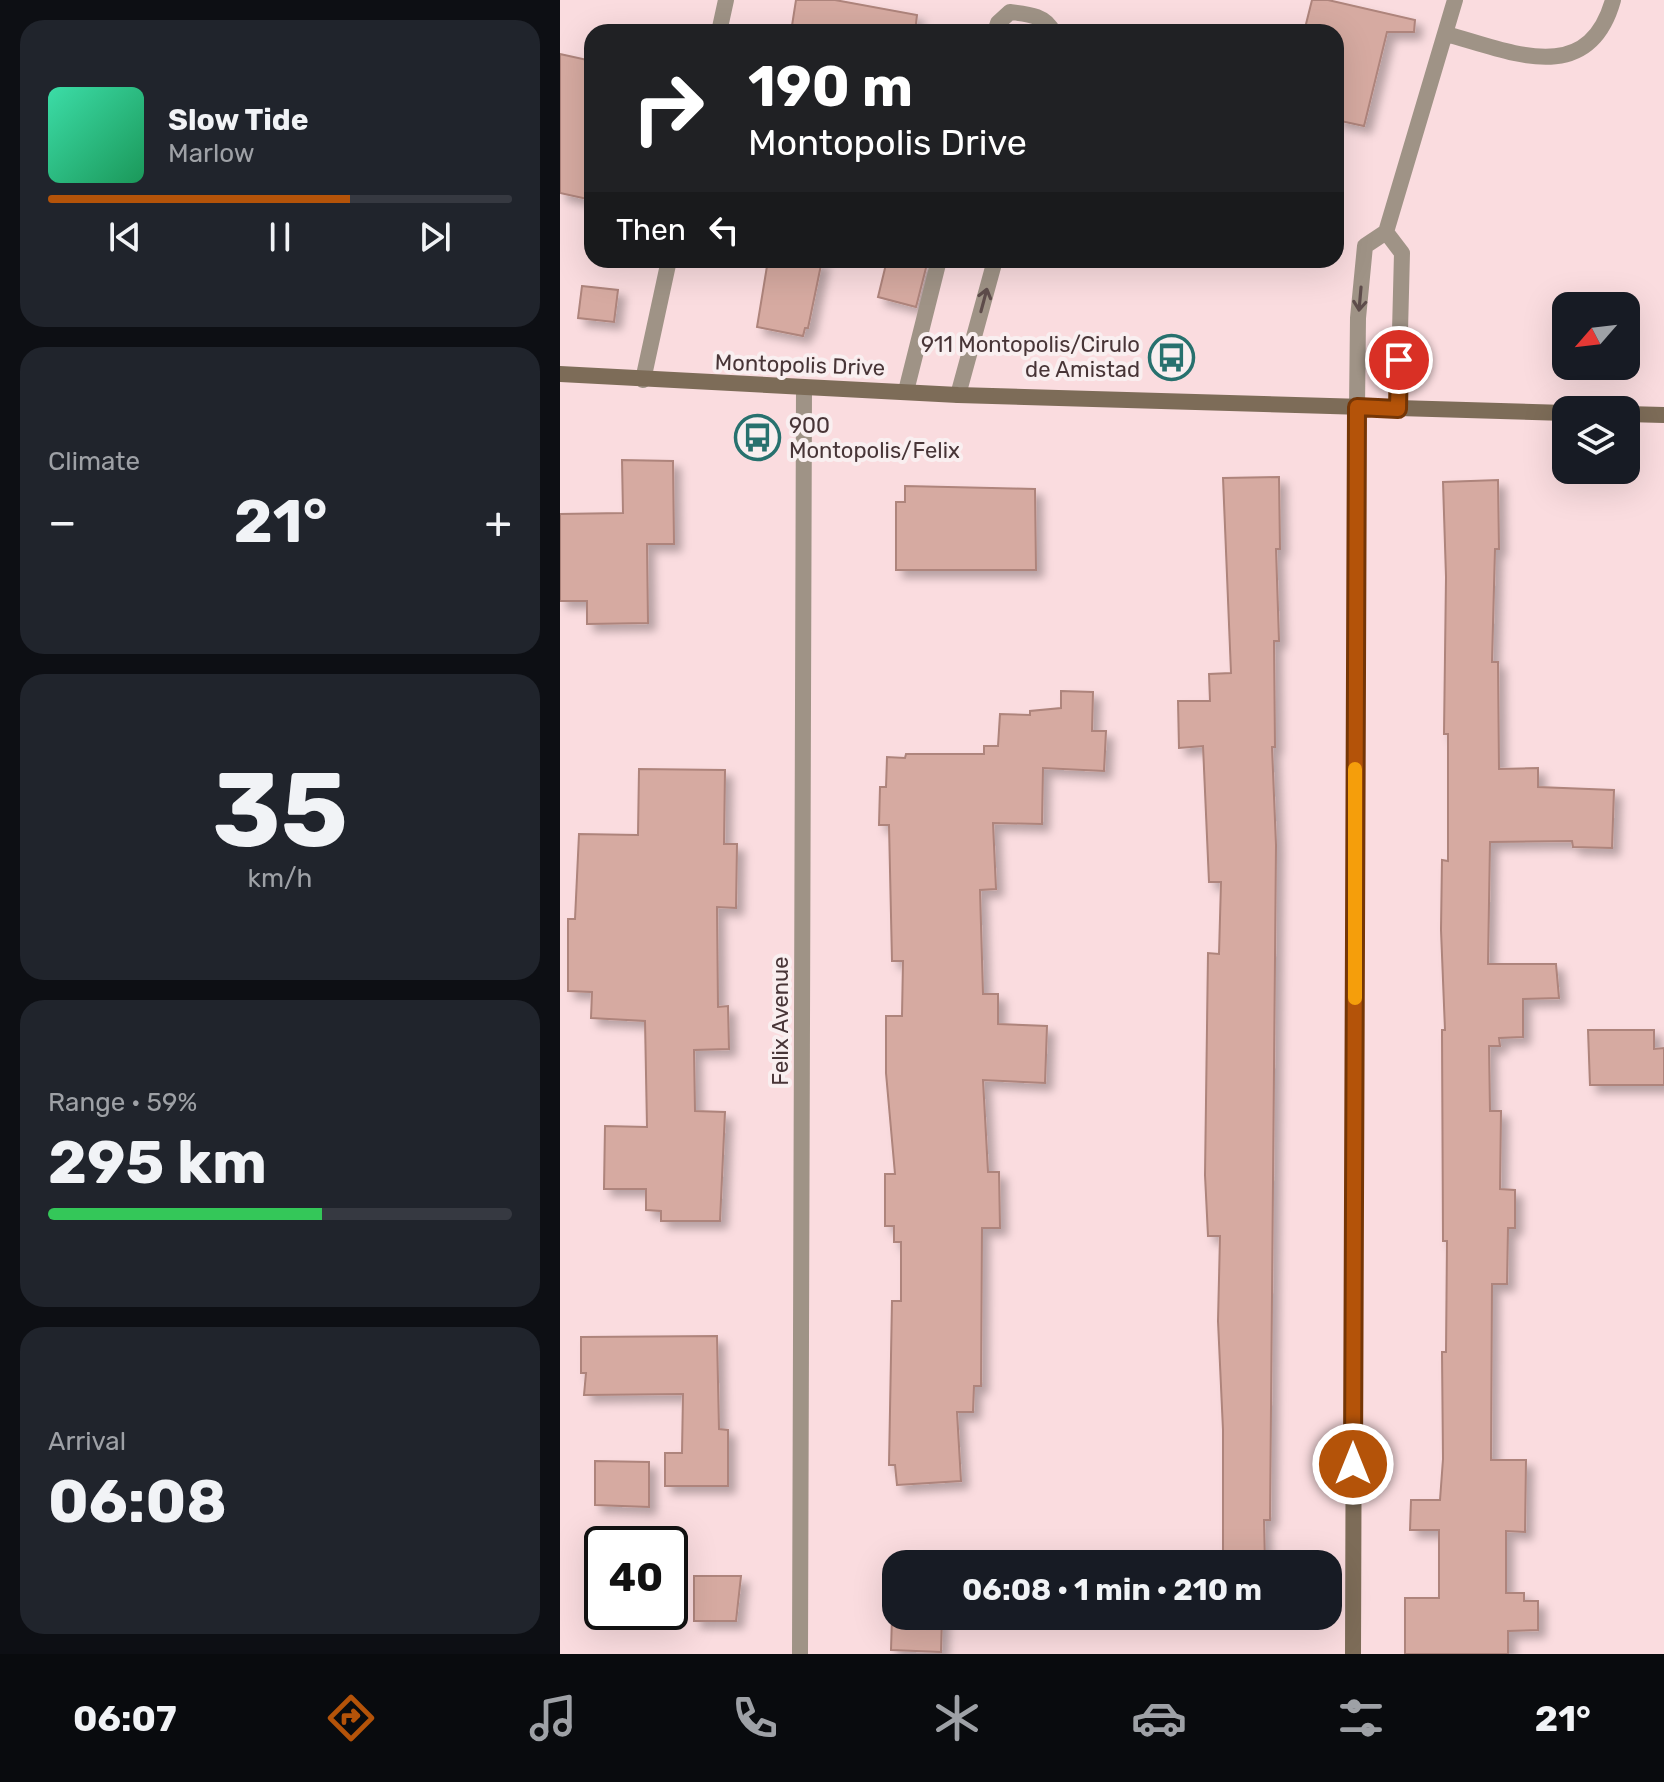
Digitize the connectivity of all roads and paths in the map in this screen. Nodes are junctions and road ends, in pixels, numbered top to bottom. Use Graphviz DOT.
graph roads {
  1 [pos="726,0"];
  2 [pos="1455,0"];
  3 [pos="1613,0"];
  4 [pos="721,24"];
  5 [pos="998,24"];
  6 [pos="1049,24"];
  7 [pos="1446,34"];
  8 [pos="1386,232"];
  9 [pos="667,268"];
  10 [pos="937,268"];
  11 [pos="993,268"];
  12 [pos="560,374"];
  13 [pos="643,380"];
  14 [pos="804,388"];
  15 [pos="906,391"];
  16 [pos="958,395"];
  17 [pos="1357,407"];
  18 [pos="1398,409"];
  19 [pos="1552,413"];
  20 [pos="1640,414"];
  21 [pos="1664,415"];
  22 [pos="800,1654"];
  23 [pos="1353,1654"];
  1 -- 4 [label="street"];
  2 -- 7 [label="street"];
  3 -- 7 [label="street"];
  5 -- 6 [label="street"];
  7 -- 8 [label="street"];
  8 -- 17 [label="street, one-way"];
  8 -- 18 [label="street"];
  9 -- 13 [label="street"];
  10 -- 15 [label="street"];
  16 -- 11 [label="street, one-way"];
  12 -- 13 [label="street, Montopolis Drive"];
  13 -- 14 [label="street, Montopolis Drive"];
  14 -- 15 [label="street, Montopolis Drive"];
  14 -- 22 [label="street, Felix Avenue"];
  15 -- 16 [label="street, Montopolis Drive"];
  16 -- 17 [label="street, Montopolis Drive"];
  17 -- 18 [label="street, Montopolis Drive"];
  17 -- 23 [label="street"];
  18 -- 19 [label="street, Montopolis Drive"];
  20 -- 21 [label="street"];
}
